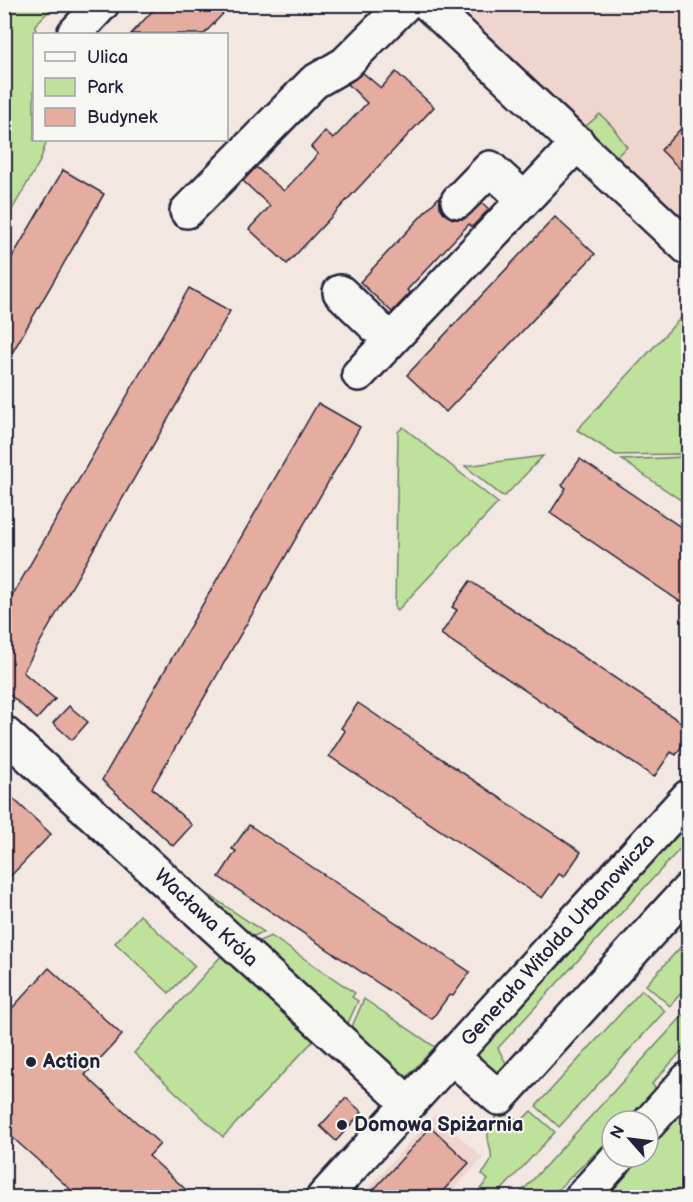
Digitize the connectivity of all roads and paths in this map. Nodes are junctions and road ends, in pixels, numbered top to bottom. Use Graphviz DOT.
graph roads {
  1 [pos="102,4"];
  2 [pos="405,4"];
  3 [pos="428,4"];
  4 [pos="75,33"];
  5 [pos="578,143"];
  6 [pos="524,199"];
  7 [pos="458,201"];
  8 [pos="187,210"];
  9 [pos="688,248"];
  10 [pos="340,292"];
  11 [pos="390,340"];
  12 [pos="359,374"];
  13 [pos="4,733"];
  14 [pos="688,797"];
  15 [pos="688,890"];
  16 [pos="451,1056"];
  17 [pos="688,1079"];
  18 [pos="408,1103"];
  19 [pos="660,1110"];
  20 [pos="607,1169"];
  21 [pos="323,1197"];
  22 [pos="581,1197"];
  1 -- 4 [label="street"];
  2 -- 8 [label="street"];
  3 -- 5 [label="street"];
  5 -- 6 [label="street"];
  5 -- 9 [label="street"];
  6 -- 7 [label="street"];
  6 -- 11 [label="street"];
  10 -- 11 [label="street"];
  11 -- 12 [label="street"];
  13 -- 18 [label="street, Wacława Króla"];
  14 -- 16 [label="street, Generała Witolda Urbanowicza"];
  15 -- 16 [label="street, Generała Witolda Urbanowicza"];
  16 -- 18 [label="street, Generała Witolda Urbanowicza"];
  17 -- 19 [label="street"];
  18 -- 21 [label="street, Generała Witolda Urbanowicza"];
  20 -- 22 [label="street"];
}
